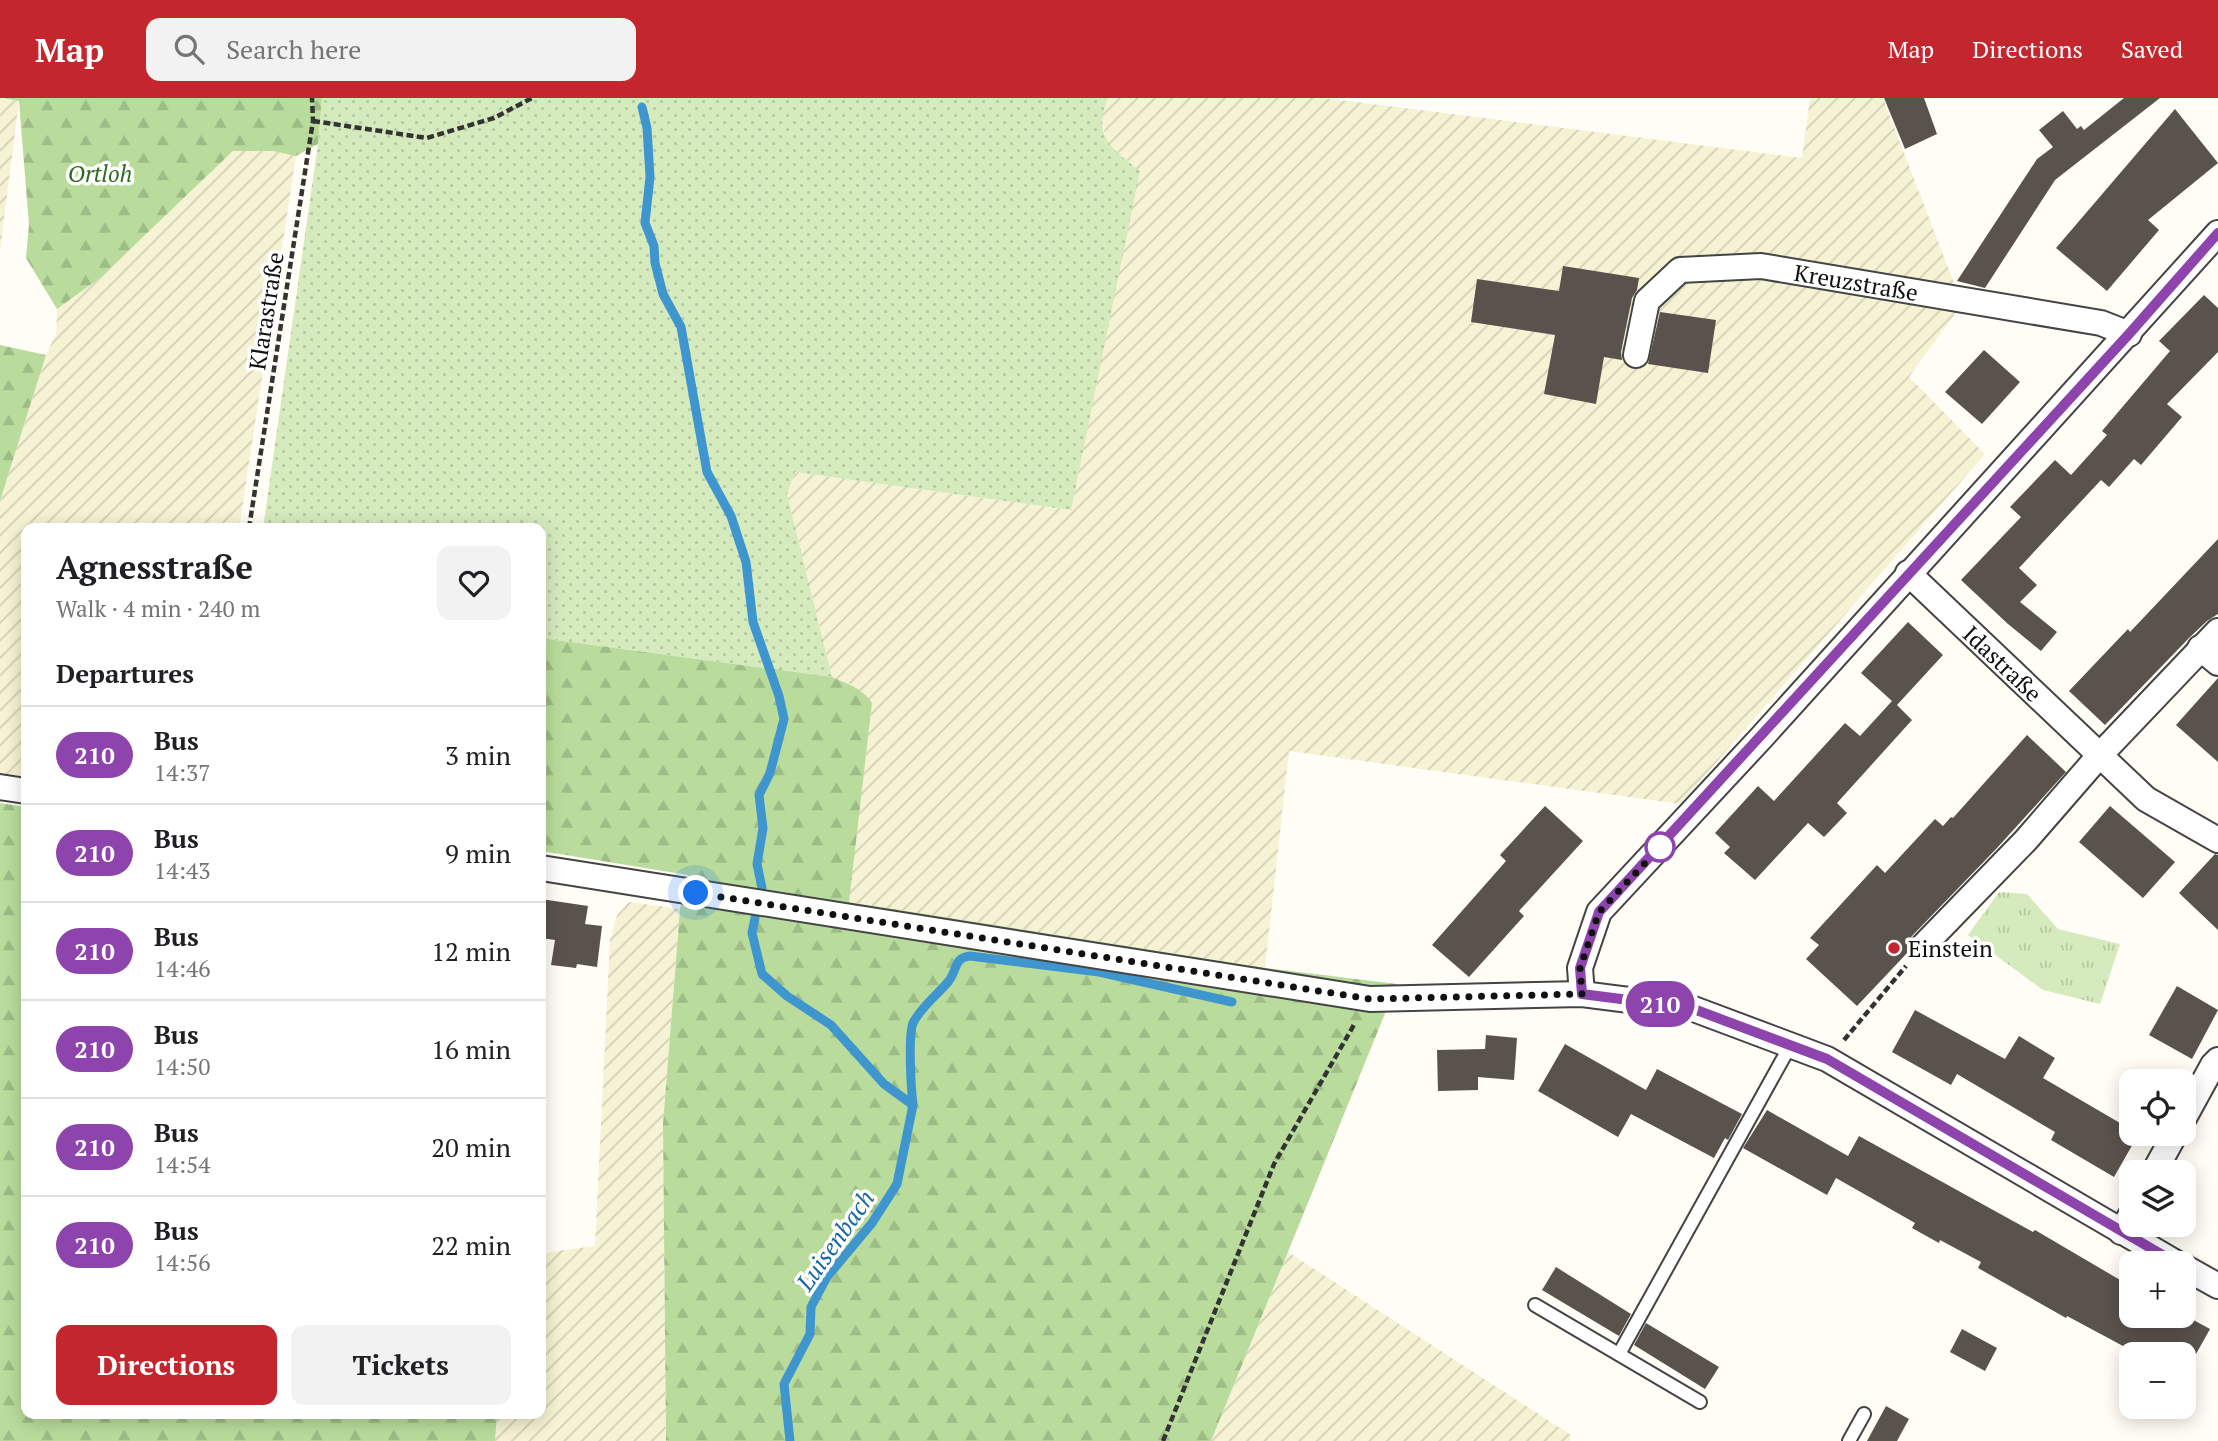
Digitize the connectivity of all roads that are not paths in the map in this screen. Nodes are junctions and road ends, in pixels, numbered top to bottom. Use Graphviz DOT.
graph roads {
  1 [pos="2218,233"];
  2 [pos="2129,334"];
  3 [pos="1636,355"];
  4 [pos="1908,573"];
  5 [pos="2212,647"];
  6 [pos="2099,756"];
  7 [pos="0,787"];
  8 [pos="21,790"];
  9 [pos="2218,840"];
  10 [pos="546,869"];
  11 [pos="1923,946"];
  12 [pos="1582,994"];
  13 [pos="1790,1046"];
  14 [pos="2218,1060"];
  15 [pos="2196,1096"];
  16 [pos="2119,1218"];
  17 [pos="2145,1237"];
  18 [pos="2162,1251"];
  19 [pos="2196,1274"];
  20 [pos="2218,1286"];
  21 [pos="1535,1305"];
  22 [pos="1619,1354"];
  23 [pos="1700,1402"];
  24 [pos="1864,1414"];
  25 [pos="1849,1441"];
  1 -- 2 [label="street"];
  2 -- 3 [label="street, Kreuzstraße"];
  2 -- 4 [label="street"];
  4 -- 6 [label="street, Idastraße"];
  4 -- 12 [label="street"];
  5 -- 6 [label="street"];
  6 -- 9 [label="street, Idastraße"];
  6 -- 11 [label="street"];
  7 -- 8 [label="street"];
  10 -- 12 [label="street"];
  12 -- 13 [label="street"];
  13 -- 16 [label="street"];
  13 -- 22 [label="lane"];
  14 -- 15 [label="street"];
  17 -- 18 [label="street"];
  19 -- 20 [label="street"];
  21 -- 22 [label="lane"];
  22 -- 23 [label="lane"];
  24 -- 25 [label="lane"];
}
